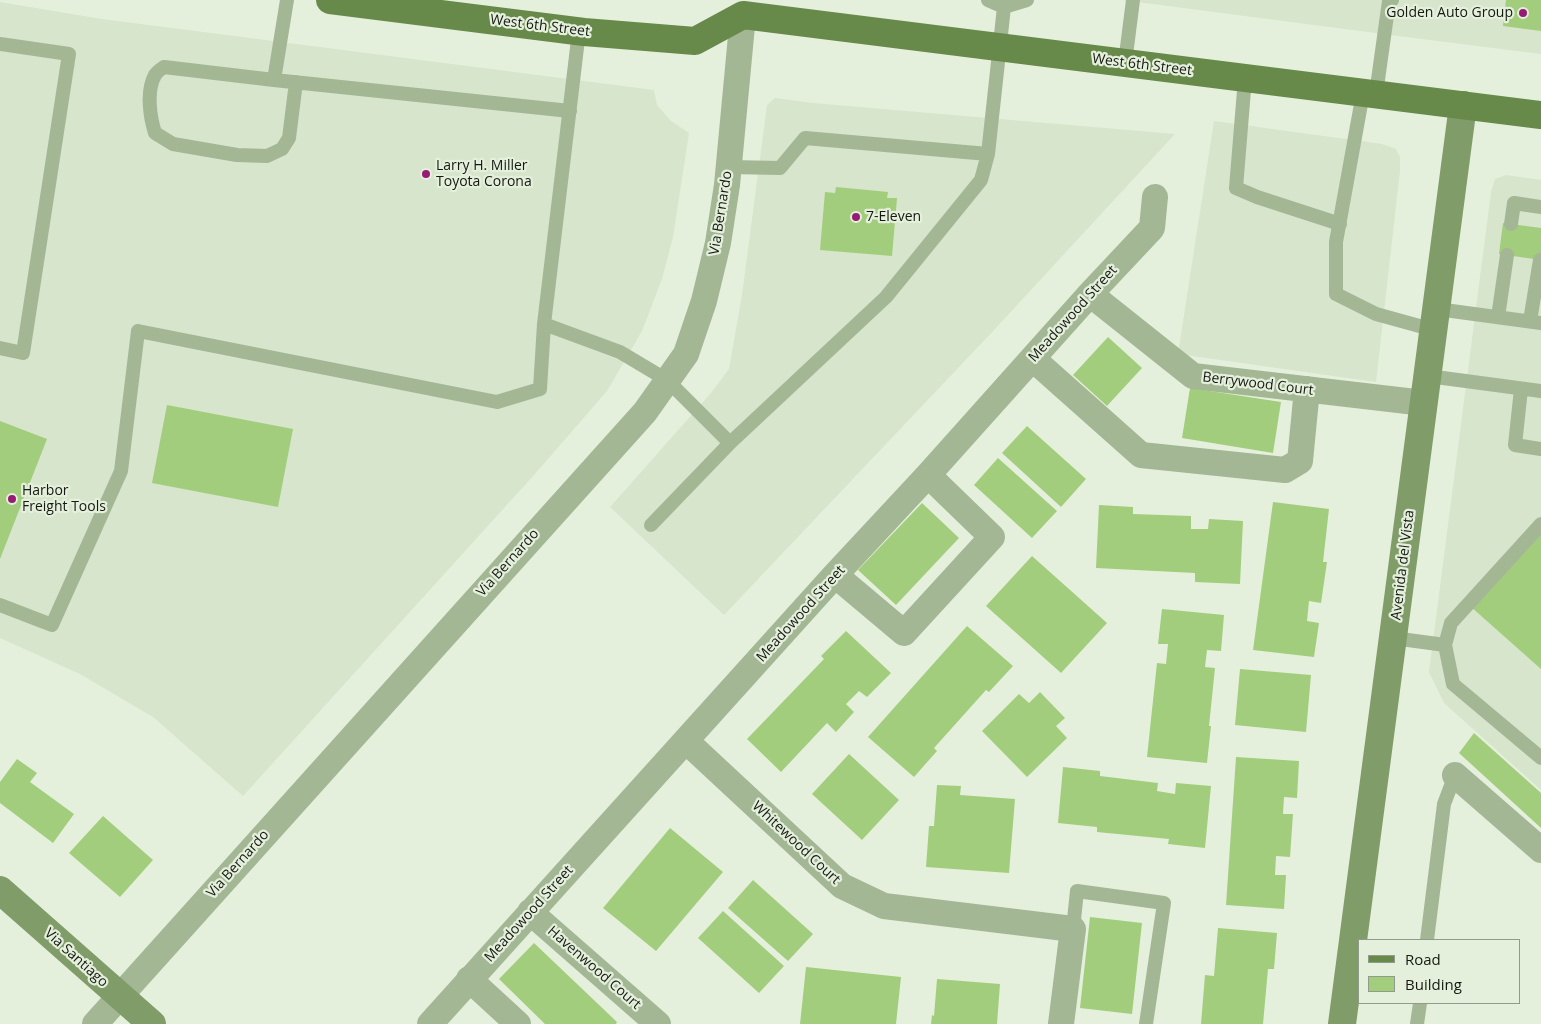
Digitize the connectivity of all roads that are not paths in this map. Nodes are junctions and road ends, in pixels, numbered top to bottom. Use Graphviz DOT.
graph roads {
  1 [pos="287,0"];
  2 [pos="330,0"];
  3 [pos="988,0"];
  4 [pos="1026,0"];
  5 [pos="1132,0"];
  6 [pos="1392,0"];
  7 [pos="740,5"];
  8 [pos="1004,7"];
  9 [pos="579,31"];
  10 [pos="0,44"];
  11 [pos="998,47"];
  12 [pos="1125,63"];
  13 [pos="1245,78"];
  14 [pos="274,80"];
  15 [pos="296,82"];
  16 [pos="1369,94"];
  17 [pos="1463,105"];
  18 [pos="570,111"];
  19 [pos="1541,116"];
  20 [pos="988,154"];
  21 [pos="729,167"];
  22 [pos="1155,197"];
  23 [pos="1541,207"];
  24 [pos="1340,224"];
  25 [pos="1511,224"];
  26 [pos="1507,255"];
  27 [pos="1540,260"];
  28 [pos="1090,294"];
  29 [pos="1498,317"];
  30 [pos="1435,319"];
  31 [pos="1536,322"];
  32 [pos="544,324"];
  33 [pos="0,348"];
  34 [pos="1033,359"];
  35 [pos="1428,376"];
  36 [pos="667,380"];
  37 [pos="1307,389"];
  38 [pos="1521,389"];
  39 [pos="1541,391"];
  40 [pos="1424,403"];
  41 [pos="730,443"];
  42 [pos="1541,449"];
  43 [pos="928,475"];
  44 [pos="1541,524"];
  45 [pos="651,525"];
  46 [pos="835,575"];
  47 [pos="0,606"];
  48 [pos="1393,638"];
  49 [pos="1445,645"];
  50 [pos="686,741"];
  51 [pos="1541,758"];
  52 [pos="1455,775"];
  53 [pos="1541,850"];
  54 [pos="0,890"];
  55 [pos="530,912"];
  56 [pos="1073,929"];
  57 [pos="1427,939"];
  58 [pos="469,979"];
  59 [pos="119,996"];
  60 [pos="1420,1004"];
  61 [pos="94,1024"];
  62 [pos="152,1024"];
  63 [pos="430,1024"];
  64 [pos="518,1024"];
  65 [pos="658,1024"];
  66 [pos="1062,1024"];
  67 [pos="1146,1024"];
  68 [pos="1342,1024"];
  69 [pos="1417,1024"];
  1 -- 14 [label="lane"];
  2 -- 9 [label="main road, West 6th Street"];
  3 -- 8 [label="lane"];
  4 -- 8 [label="lane"];
  5 -- 12 [label="lane"];
  6 -- 16 [label="lane"];
  7 -- 9 [label="main road, West 6th Street"];
  7 -- 11 [label="main road, West 6th Street"];
  7 -- 21 [label="street, Via Bernardo"];
  8 -- 11 [label="lane"];
  9 -- 18 [label="lane"];
  10 -- 33 [label="lane"];
  11 -- 12 [label="main road, West 6th Street"];
  11 -- 20 [label="lane"];
  12 -- 13 [label="main road, West 6th Street"];
  13 -- 16 [label="main road, West 6th Street"];
  13 -- 24 [label="lane"];
  14 -- 15 [label="lane"];
  14 -- 15 [label="lane"];
  15 -- 18 [label="lane"];
  16 -- 17 [label="main road, West 6th Street"];
  16 -- 24 [label="lane"];
  17 -- 19 [label="main road, West 6th Street"];
  17 -- 30 [label="street, Avenida del Vista"];
  18 -- 32 [label="lane"];
  20 -- 21 [label="lane"];
  20 -- 41 [label="lane"];
  21 -- 36 [label="street, Via Bernardo"];
  22 -- 28 [label="street, Meadowood Street"];
  23 -- 25 [label="lane"];
  24 -- 30 [label="lane"];
  26 -- 29 [label="lane"];
  27 -- 31 [label="lane"];
  28 -- 34 [label="street, Meadowood Street"];
  28 -- 37 [label="street, Berrywood Court"];
  29 -- 30 [label="lane"];
  29 -- 31 [label="lane"];
  30 -- 35 [label="street, Avenida del Vista"];
  32 -- 36 [label="lane"];
  32 -- 47 [label="lane"];
  34 -- 37 [label="street"];
  34 -- 43 [label="street, Meadowood Street"];
  35 -- 38 [label="lane"];
  35 -- 40 [label="street, Avenida del Vista"];
  36 -- 41 [label="lane"];
  36 -- 59 [label="street, Via Bernardo"];
  37 -- 40 [label="street, Berrywood Court"];
  38 -- 39 [label="lane"];
  38 -- 42 [label="lane"];
  40 -- 48 [label="street, Avenida del Vista"];
  41 -- 45 [label="lane"];
  43 -- 46 [label="street, Meadowood Street"];
  43 -- 46 [label="street"];
  44 -- 49 [label="lane"];
  46 -- 50 [label="street, Meadowood Street"];
  48 -- 49 [label="lane"];
  48 -- 68 [label="street, Avenida del Vista"];
  49 -- 51 [label="lane"];
  50 -- 55 [label="street, Meadowood Street"];
  50 -- 56 [label="street, Whitewood Court"];
  52 -- 53 [label="street"];
  52 -- 57 [label="lane"];
  54 -- 59 [label="street, Via Santiago"];
  55 -- 58 [label="street, Meadowood Street"];
  55 -- 65 [label="street, Havenwood Court"];
  56 -- 66 [label="street"];
  56 -- 67 [label="lane"];
  58 -- 63 [label="street, Meadowood Street"];
  58 -- 64 [label="street"];
  59 -- 61 [label="street, Via Bernardo"];
  59 -- 62 [label="street, Via Santiago"];
  60 -- 69 [label="lane"];
}
